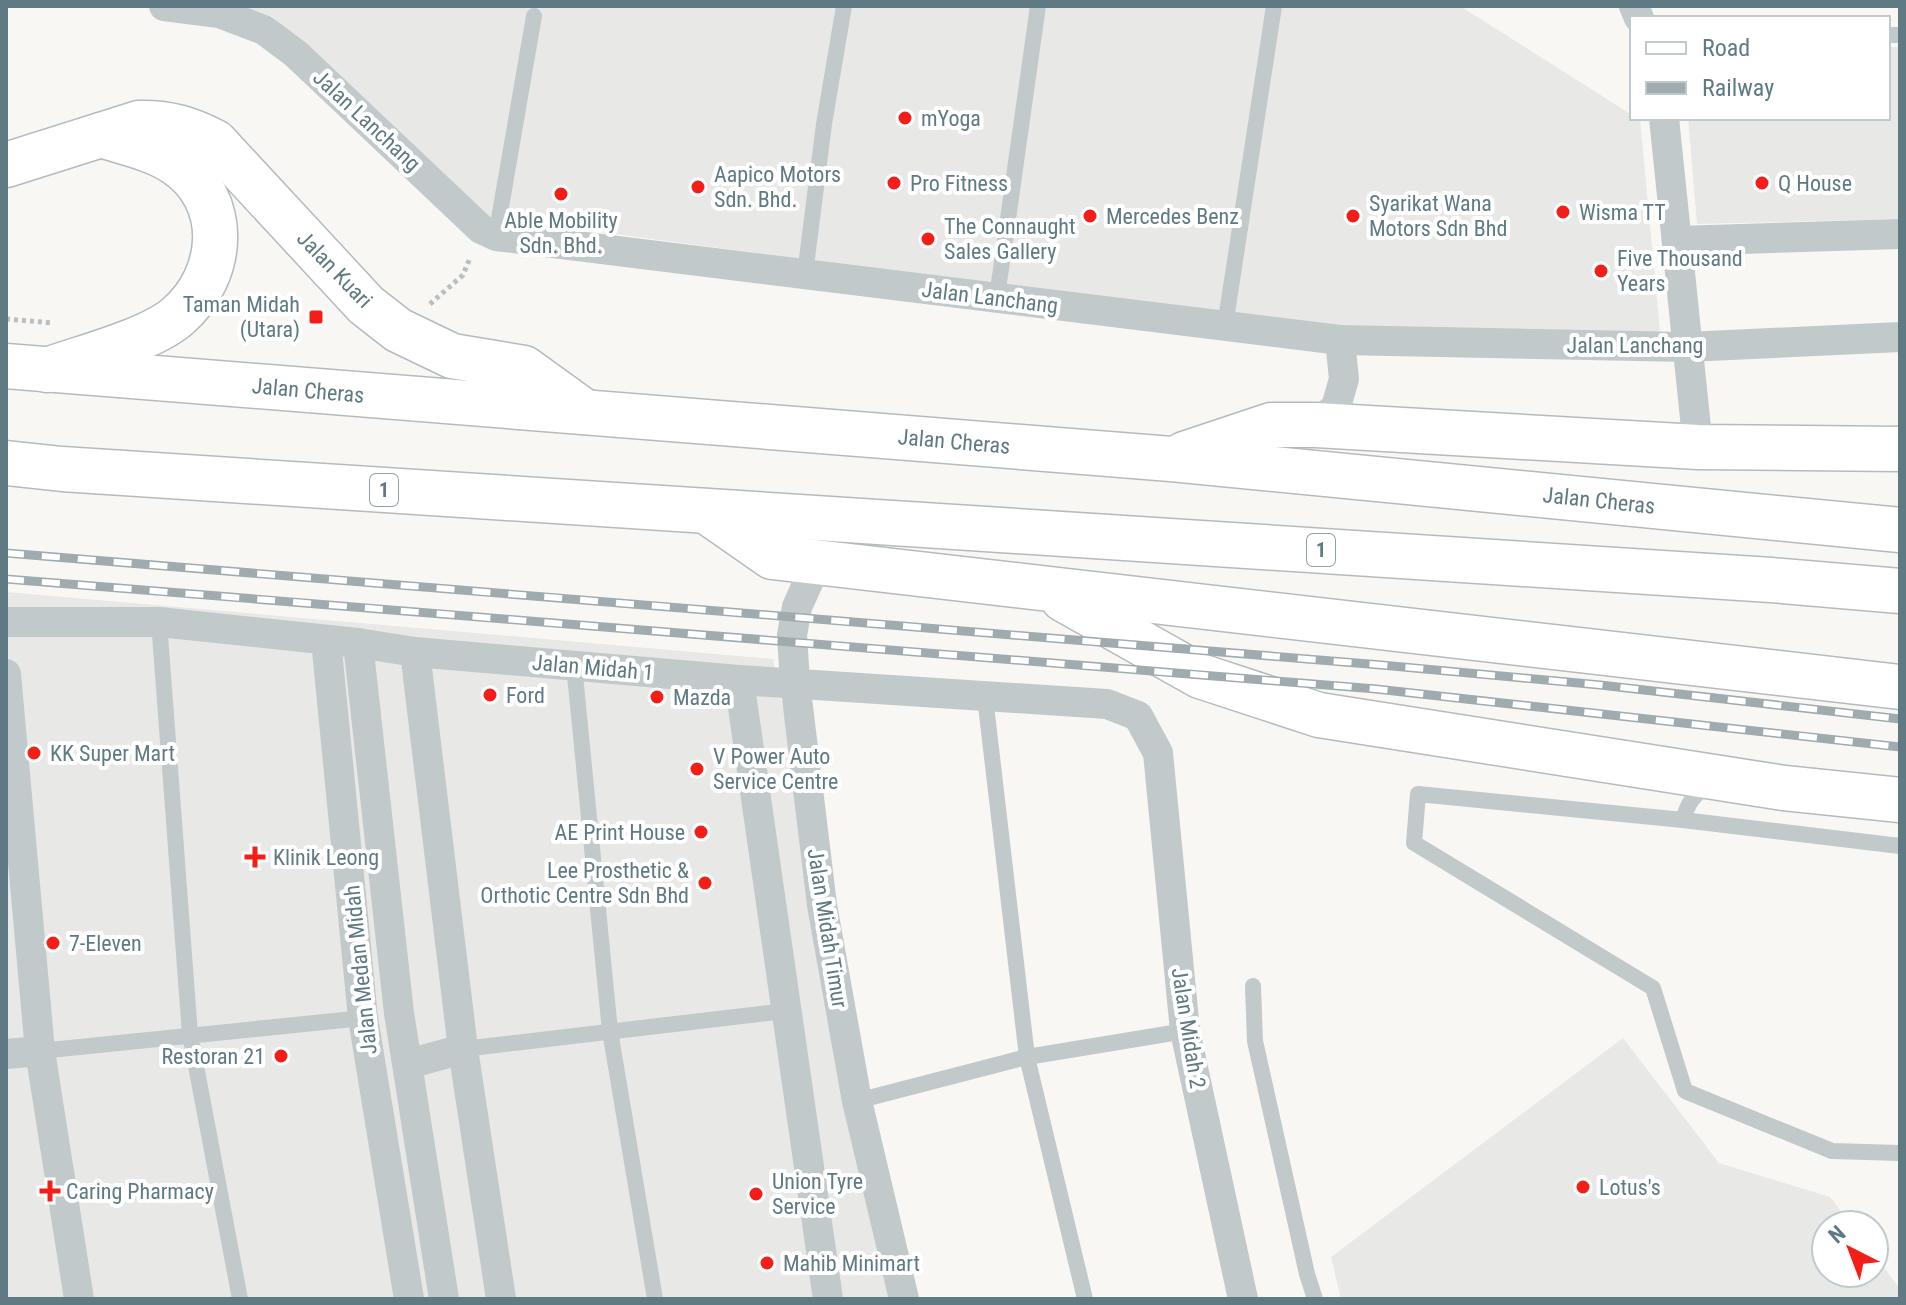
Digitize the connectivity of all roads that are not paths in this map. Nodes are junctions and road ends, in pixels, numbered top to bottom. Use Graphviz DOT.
graph roads {
  1 [pos="164,6"];
  2 [pos="844,6"];
  3 [pos="1038,6"];
  4 [pos="1274,6"];
  5 [pos="220,9"];
  6 [pos="534,16"];
  7 [pos="1664,120"];
  8 [pos="101,135"];
  9 [pos="6,165"];
  10 [pos="489,232"];
  11 [pos="1900,234"];
  12 [pos="1678,241"];
  13 [pos="805,274"];
  14 [pos="997,297"];
  15 [pos="1225,326"];
  16 [pos="1900,337"];
  17 [pos="1340,340"];
  18 [pos="1687,347"];
  19 [pos="27,368"];
  20 [pos="585,412"];
  21 [pos="1316,425"];
  22 [pos="1698,447"];
  23 [pos="1900,449"];
  24 [pos="1171,459"];
  25 [pos="6,463"];
  26 [pos="62,469"];
  27 [pos="6,488"];
  28 [pos="706,511"];
  29 [pos="1900,530"];
  30 [pos="826,562"];
  31 [pos="1045,589"];
  32 [pos="1900,591"];
  33 [pos="6,622"];
  34 [pos="159,622"];
  35 [pos="326,640"];
  36 [pos="358,643"];
  37 [pos="415,652"];
  38 [pos="574,665"];
  39 [pos="6,674"];
  40 [pos="739,680"];
  41 [pos="795,682"];
  42 [pos="1900,687"];
  43 [pos="985,697"];
  44 [pos="1158,753"];
  45 [pos="1665,781"];
  46 [pos="1738,781"];
  47 [pos="1900,800"];
  48 [pos="1683,820"];
  49 [pos="1900,846"];
  50 [pos="1253,986"];
  51 [pos="785,1011"];
  52 [pos="399,1013"];
  53 [pos="363,1018"];
  54 [pos="610,1031"];
  55 [pos="1185,1031"];
  56 [pos="190,1034"];
  57 [pos="463,1049"];
  58 [pos="40,1051"];
  59 [pos="6,1054"];
  60 [pos="1027,1057"];
  61 [pos="408,1064"];
  62 [pos="857,1101"];
  63 [pos="1900,1153"];
  64 [pos="79,1299"];
  65 [pos="240,1299"];
  66 [pos="409,1299"];
  67 [pos="444,1299"];
  68 [pos="501,1299"];
  69 [pos="655,1299"];
  70 [pos="828,1299"];
  71 [pos="904,1299"];
  72 [pos="1085,1299"];
  73 [pos="1243,1299"];
  74 [pos="1315,1299"];
  1 -- 5 [label="street, Jalan Lanchang"];
  2 -- 13 [label="lane"];
  3 -- 14 [label="lane"];
  4 -- 15 [label="lane"];
  5 -- 10 [label="street, Jalan Lanchang"];
  6 -- 10 [label="lane"];
  7 -- 12 [label="street"];
  8 -- 9 [label="main road, Jalan Kuari"];
  8 -- 19 [label="main road"];
  8 -- 20 [label="main road, Jalan Kuari"];
  10 -- 13 [label="street, Jalan Lanchang"];
  11 -- 12 [label="street"];
  12 -- 18 [label="street"];
  13 -- 14 [label="street, Jalan Lanchang"];
  14 -- 15 [label="street, Jalan Lanchang"];
  15 -- 17 [label="street, Jalan Lanchang"];
  16 -- 18 [label="street, Jalan Lanchang"];
  17 -- 18 [label="street, Jalan Lanchang"];
  17 -- 21 [label="street"];
  18 -- 22 [label="street"];
  19 -- 20 [label="main road, Jalan Cheras"];
  20 -- 24 [label="main road, Jalan Cheras"];
  21 -- 22 [label="main road"];
  21 -- 24 [label="main road"];
  22 -- 23 [label="main road"];
  24 -- 29 [label="main road, Jalan Cheras"];
  25 -- 26 [label="main road, 1"];
  26 -- 27 [label="main road"];
  26 -- 28 [label="main road, 1"];
  28 -- 30 [label="main road"];
  28 -- 32 [label="main road, 1"];
  30 -- 31 [label="main road"];
  30 -- 41 [label="street, Jalan Midah Timur"];
  31 -- 42 [label="main road"];
  31 -- 45 [label="main road"];
  33 -- 34 [label="street, Jalan Midah 1"];
  34 -- 35 [label="street, Jalan Midah 1"];
  34 -- 56 [label="lane"];
  35 -- 36 [label="street, Jalan Midah 1"];
  35 -- 53 [label="street, Jalan Medan Midah"];
  36 -- 37 [label="street, Jalan Midah 1"];
  36 -- 52 [label="street, Jalan Medan Midah"];
  37 -- 38 [label="street, Jalan Midah 1"];
  37 -- 57 [label="street"];
  38 -- 40 [label="street, Jalan Midah 1"];
  38 -- 54 [label="lane"];
  39 -- 58 [label="street"];
  40 -- 41 [label="street, Jalan Midah 1"];
  40 -- 51 [label="street"];
  41 -- 43 [label="street, Jalan Midah 1"];
  41 -- 62 [label="street, Jalan Midah Timur"];
  43 -- 44 [label="street, Jalan Midah 1"];
  43 -- 60 [label="lane"];
  44 -- 55 [label="street, Jalan Midah 2"];
  45 -- 46 [label="main road"];
  45 -- 48 [label="lane"];
  46 -- 47 [label="main road"];
  46 -- 48 [label="lane"];
  48 -- 49 [label="lane"];
  48 -- 63 [label="lane"];
  50 -- 74 [label="lane"];
  51 -- 54 [label="lane"];
  51 -- 70 [label="street"];
  52 -- 53 [label="street"];
  52 -- 61 [label="street, Jalan Medan Midah"];
  53 -- 56 [label="lane"];
  53 -- 66 [label="street, Jalan Medan Midah"];
  54 -- 57 [label="lane"];
  54 -- 69 [label="lane"];
  55 -- 60 [label="lane"];
  55 -- 73 [label="street, Jalan Midah 2"];
  56 -- 58 [label="lane"];
  56 -- 65 [label="lane"];
  57 -- 61 [label="street"];
  57 -- 68 [label="street"];
  58 -- 59 [label="street"];
  58 -- 64 [label="street"];
  60 -- 62 [label="lane"];
  60 -- 72 [label="lane"];
  61 -- 67 [label="street, Jalan Medan Midah"];
  62 -- 71 [label="street, Jalan Midah Timur"];
}
